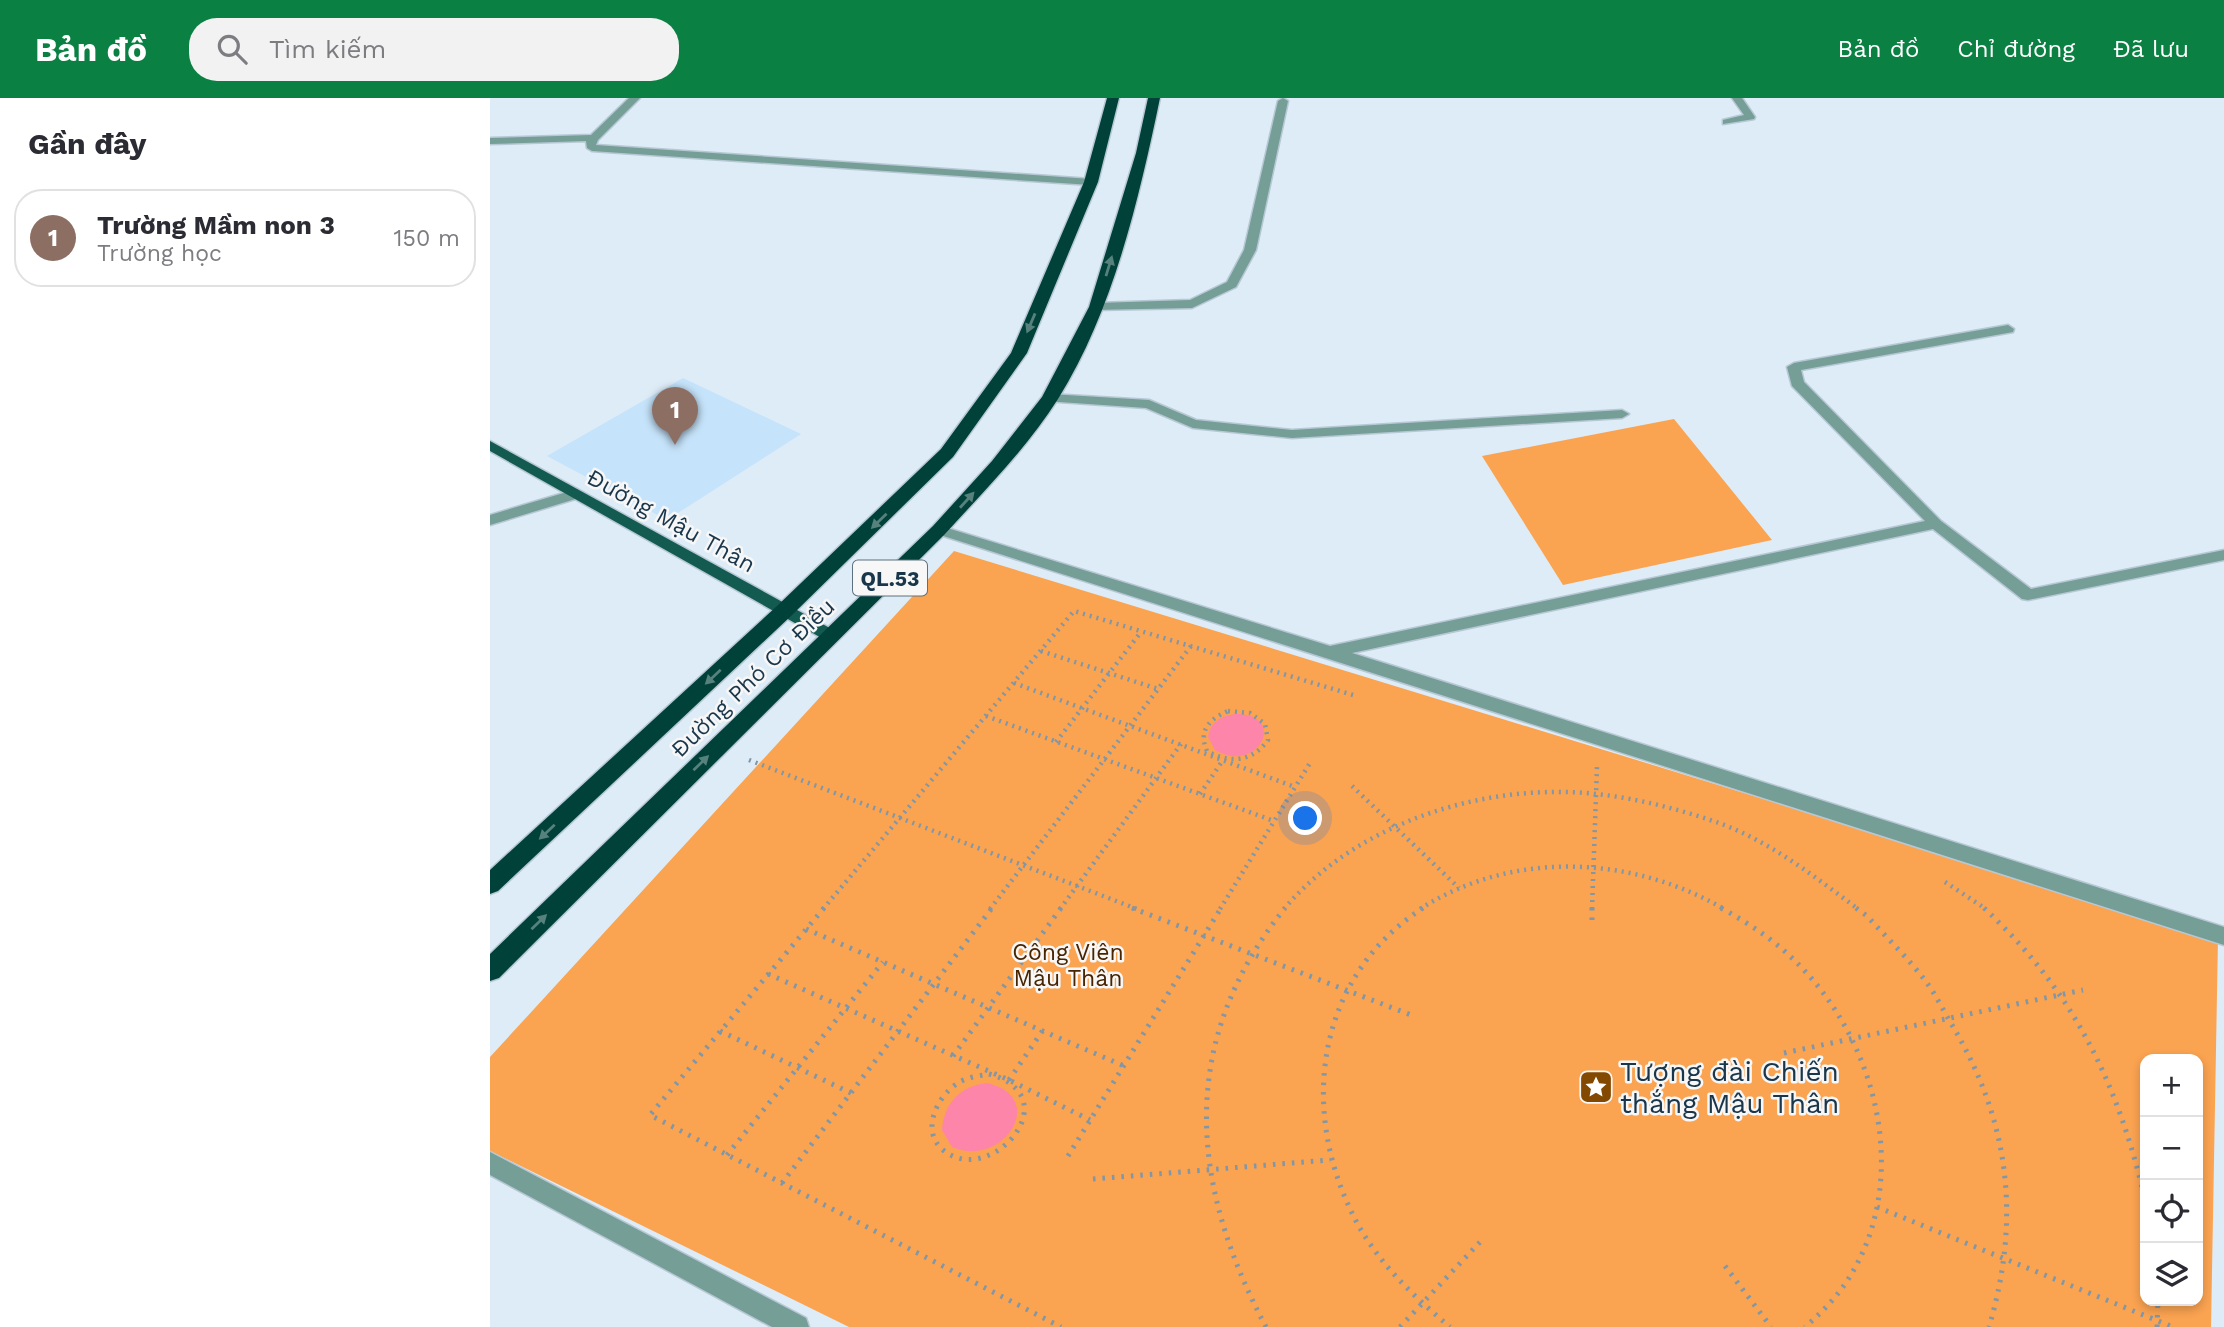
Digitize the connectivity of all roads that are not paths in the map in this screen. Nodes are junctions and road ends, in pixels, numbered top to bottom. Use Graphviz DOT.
graph roads {
  1 [pos="635,98"];
  2 [pos="1114,98"];
  3 [pos="1154,98"];
  4 [pos="1737,98"];
  5 [pos="1283,101"];
  6 [pos="1727,122"];
  7 [pos="593,138"];
  8 [pos="490,141"];
  9 [pos="1091,182"];
  10 [pos="1097,307"];
  11 [pos="2008,329"];
  12 [pos="1050,398"];
  13 [pos="1622,414"];
  14 [pos="490,445"];
  15 [pos="577,494"];
  16 [pos="490,520"];
  17 [pos="1936,524"];
  18 [pos="939,530"];
  19 [pos="2224,555"];
  20 [pos="784,611"];
  21 [pos="831,636"];
  22 [pos="1332,651"];
  23 [pos="490,884"];
  24 [pos="2224,936"];
  25 [pos="490,970"];
  26 [pos="490,1163"];
  27 [pos="797,1327"];
  1 -- 7 [label="street"];
  2 -- 9 [label="highway, Đường Phó Cơ Điều / QL.53"];
  10 -- 3 [label="highway, Đường Phó Cơ Điều / QL.53, one-way"];
  4 -- 6 [label="street"];
  5 -- 10 [label="street"];
  7 -- 8 [label="street"];
  7 -- 9 [label="street"];
  9 -- 20 [label="highway, Đường Phó Cơ Điều / QL.53, one-way"];
  10 -- 12 [label="highway, Đường Phó Cơ Điều / QL.53"];
  11 -- 17 [label="street"];
  12 -- 13 [label="street"];
  18 -- 12 [label="highway, Đường Phó Cơ Điều / QL.53, one-way"];
  14 -- 15 [label="main road, Đường Mậu Thân"];
  15 -- 16 [label="street"];
  15 -- 20 [label="main road, Đường Mậu Thân"];
  17 -- 19 [label="street"];
  17 -- 22 [label="street"];
  18 -- 21 [label="highway, Đường Phó Cơ Điều / QL.53"];
  18 -- 22 [label="street"];
  20 -- 21 [label="main road, Đường Mậu Thân"];
  20 -- 23 [label="highway, Đường Phó Cơ Điều / QL.53, one-way"];
  25 -- 21 [label="highway, Đường Phó Cơ Điều / QL.53, one-way"];
  22 -- 24 [label="street"];
  26 -- 27 [label="street"];
}
